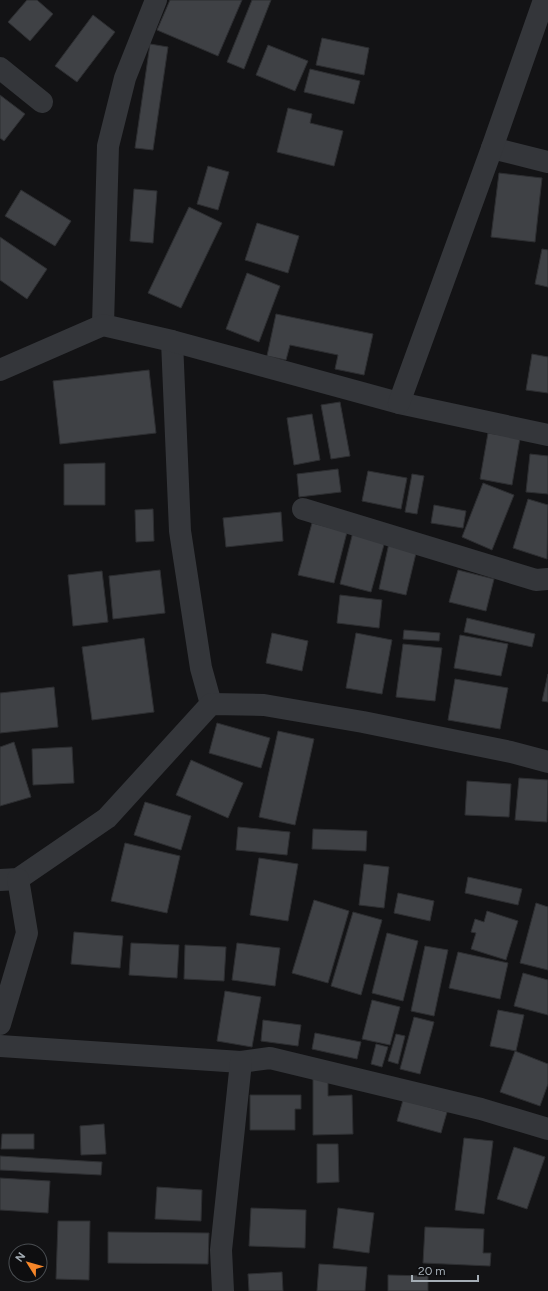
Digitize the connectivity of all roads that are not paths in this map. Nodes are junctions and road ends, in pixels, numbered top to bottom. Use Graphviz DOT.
graph roads {
  1 [pos="156,0"];
  2 [pos="544,0"];
  3 [pos="0,68"];
  4 [pos="42,102"];
  5 [pos="492,148"];
  6 [pos="548,162"];
  7 [pos="103,325"];
  8 [pos="172,341"];
  9 [pos="0,370"];
  10 [pos="399,403"];
  11 [pos="548,435"];
  12 [pos="303,509"];
  13 [pos="548,578"];
  14 [pos="211,704"];
  15 [pos="548,762"];
  16 [pos="9,879"];
  17 [pos="0,1024"];
  18 [pos="0,1046"];
  19 [pos="241,1062"];
  20 [pos="548,1130"];
  21 [pos="223,1291"];
  1 -- 7 [label="street"];
  2 -- 5 [label="street"];
  3 -- 4 [label="street"];
  5 -- 6 [label="street"];
  5 -- 10 [label="street"];
  7 -- 8 [label="street"];
  7 -- 9 [label="street"];
  8 -- 10 [label="street"];
  8 -- 14 [label="street"];
  10 -- 11 [label="street"];
  12 -- 13 [label="street"];
  14 -- 15 [label="street"];
  14 -- 16 [label="street"];
  16 -- 17 [label="street"];
  18 -- 19 [label="street"];
  19 -- 20 [label="street"];
  19 -- 21 [label="street"];
}
